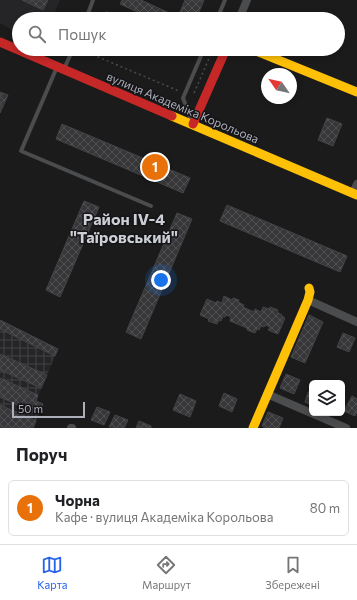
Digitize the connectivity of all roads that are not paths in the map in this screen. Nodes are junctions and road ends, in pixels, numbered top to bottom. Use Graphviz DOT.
graph roads {
  1 [pos="93,0"];
  2 [pos="225,0"];
  3 [pos="247,0"];
  4 [pos="89,12"];
  5 [pos="220,12"];
  6 [pos="242,12"];
  7 [pos="0,42"];
  8 [pos="12,47"];
  9 [pos="32,56"];
  10 [pos="68,56"];
  11 [pos="201,56"];
  12 [pos="223,56"];
  13 [pos="268,56"];
  14 [pos="60,68"];
  15 [pos="357,92"];
  16 [pos="193,124"];
  17 [pos="357,184"];
  18 [pos="355,194"];
  19 [pos="152,206"];
  20 [pos="309,288"];
  21 [pos="308,300"];
  22 [pos="357,322"];
  23 [pos="267,394"];
  24 [pos="253,428"];
  25 [pos="346,428"];
  1 -- 4 [label="lane"];
  2 -- 5 [label="lane"];
  3 -- 6 [label="street"];
  7 -- 8 [label="main road, вулиця Академіка Корольова"];
  9 -- 14 [label="main road, вулиця Академіка Корольова"];
  10 -- 14 [label="lane"];
  11 -- 16 [label="lane"];
  12 -- 16 [label="main road"];
  13 -- 15 [label="main road"];
  14 -- 16 [label="main road, вулиця Академіка Корольова"];
  14 -- 19 [label="lane"];
  16 -- 18 [label="main road, вулиця Академіка Корольова"];
  17 -- 18 [label="street"];
  20 -- 21 [label="main road"];
  21 -- 22 [label="street"];
  21 -- 23 [label="main road"];
  23 -- 24 [label="main road"];
  23 -- 25 [label="street"];
}
